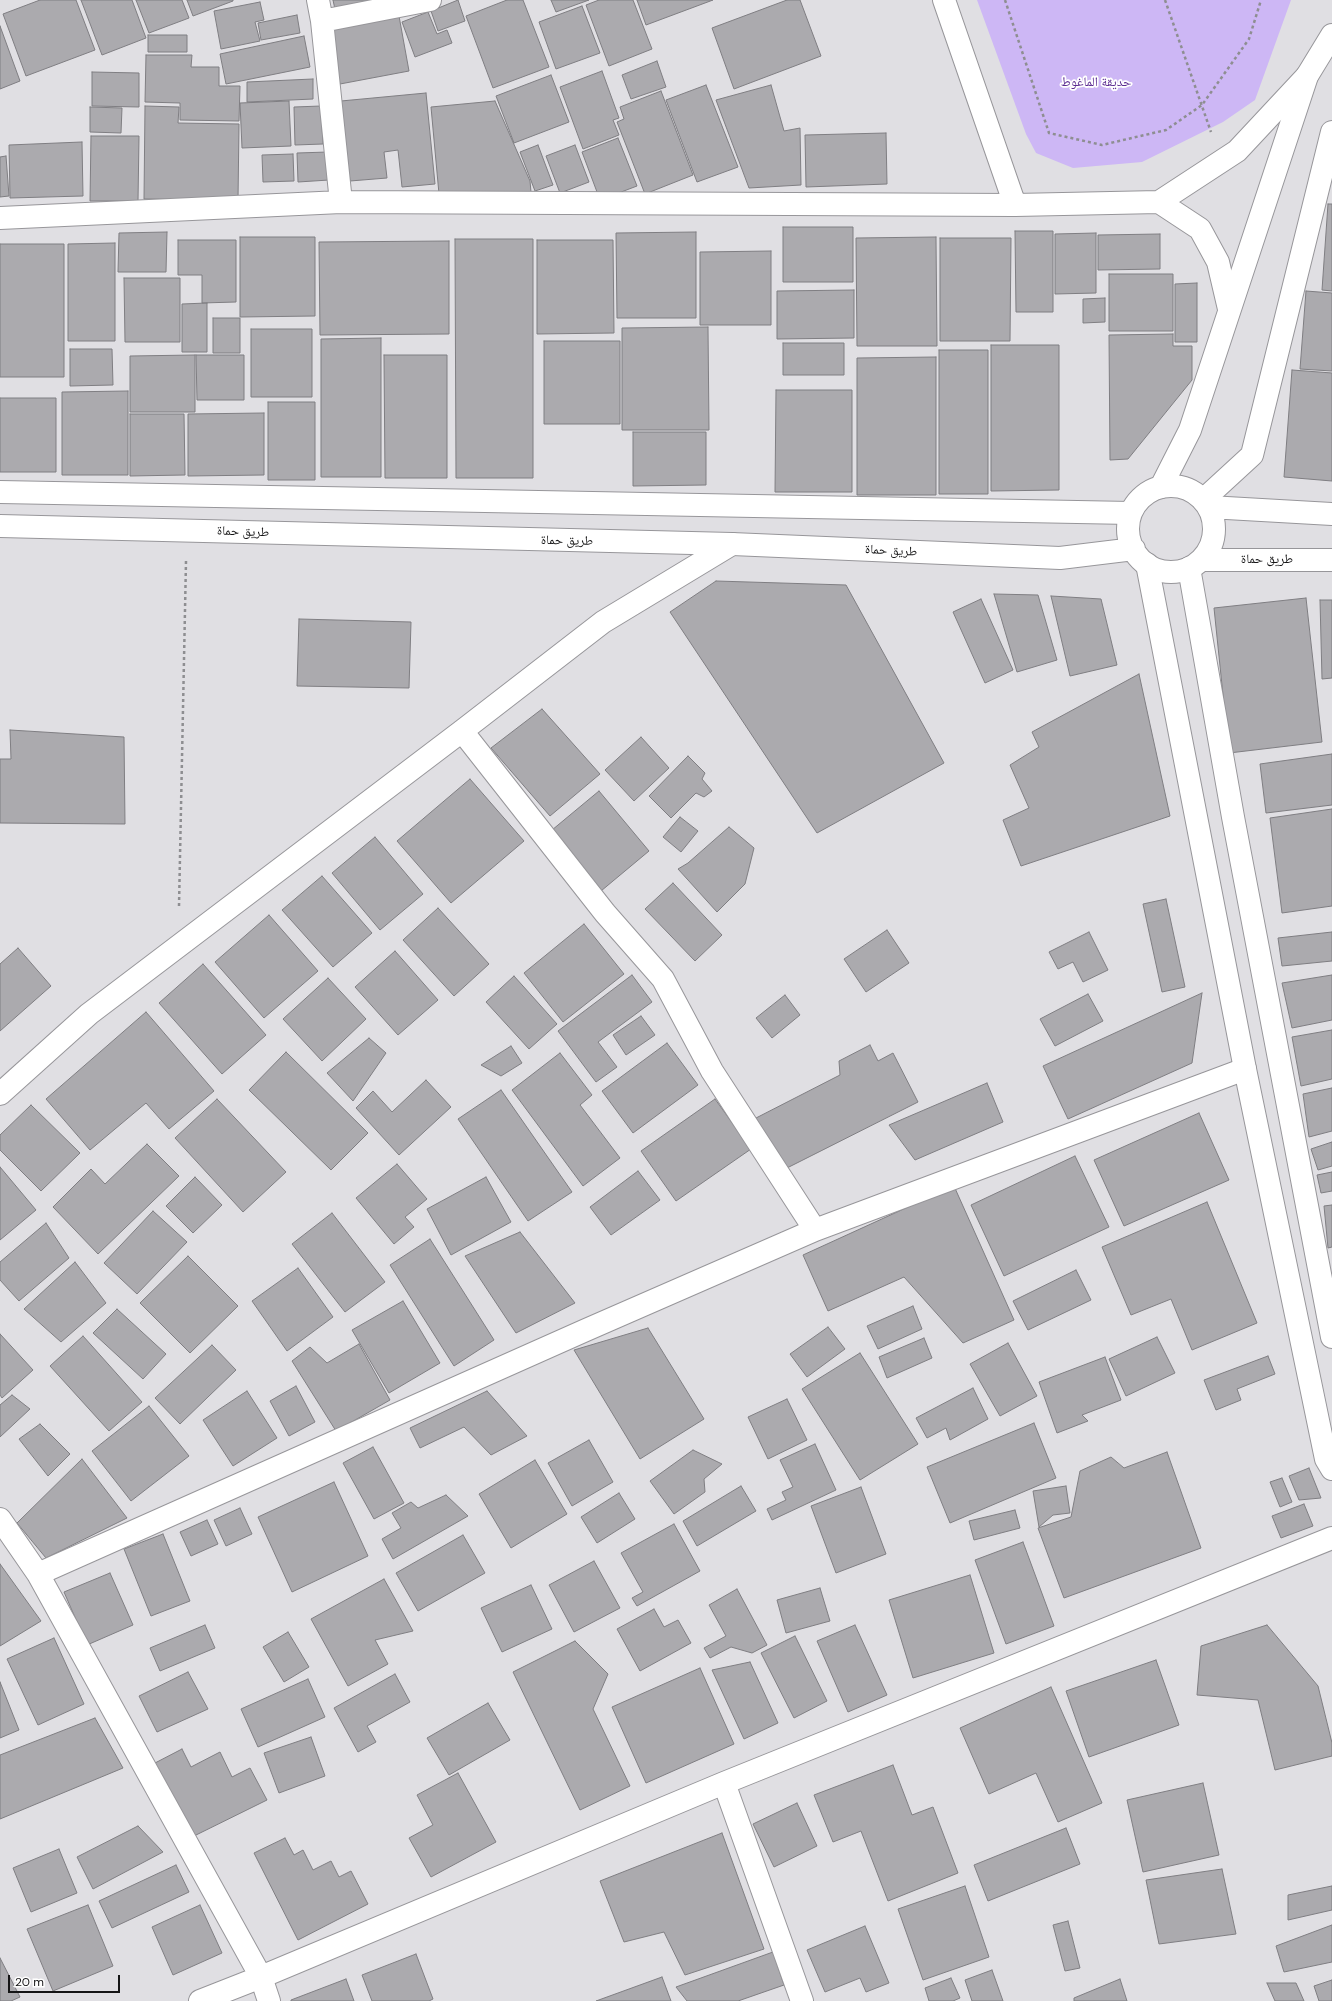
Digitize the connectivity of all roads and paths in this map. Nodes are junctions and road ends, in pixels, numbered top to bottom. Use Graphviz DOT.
graph roads {
  1 [pos="318,0"];
  2 [pos="430,0"];
  3 [pos="944,0"];
  4 [pos="1005,0"];
  5 [pos="1165,0"];
  6 [pos="1262,0"];
  7 [pos="322,21"];
  8 [pos="1332,35"];
  9 [pos="1307,76"];
  10 [pos="1202,105"];
  11 [pos="1332,132"];
  12 [pos="1221,161"];
  13 [pos="341,202"];
  14 [pos="1159,202"];
  15 [pos="1015,205"];
  16 [pos="0,218"];
  17 [pos="1230,308"];
  18 [pos="1161,487"];
  19 [pos="0,492"];
  20 [pos="1206,504"];
  21 [pos="1131,513"];
  22 [pos="1332,514"];
  23 [pos="0,526"];
  24 [pos="186,531"];
  25 [pos="732,544"];
  26 [pos="1140,557"];
  27 [pos="1332,560"];
  28 [pos="1195,564"];
  29 [pos="462,731"];
  30 [pos="179,947"];
  31 [pos="1246,1069"];
  32 [pos="0,1094"];
  33 [pos="815,1230"];
  34 [pos="1332,1337"];
  35 [pos="1332,1469"];
  36 [pos="0,1519"];
  37 [pos="1332,1538"];
  38 [pos="38,1574"];
  39 [pos="724,1783"];
  40 [pos="261,1977"];
  41 [pos="200,2001"];
  42 [pos="269,2001"];
  43 [pos="802,2001"];
  1 -- 7 [label="street"];
  2 -- 7 [label="street"];
  3 -- 15 [label="street"];
  4 -- 10 [label="path"];
  5 -- 10 [label="path"];
  6 -- 10 [label="path"];
  7 -- 13 [label="street"];
  8 -- 9 [label="street"];
  9 -- 12 [label="street"];
  9 -- 17 [label="street"];
  10 -- 12 [label="path"];
  11 -- 20 [label="street"];
  12 -- 14 [label="street"];
  13 -- 15 [label="street"];
  13 -- 16 [label="street"];
  14 -- 15 [label="street"];
  14 -- 17 [label="street"];
  17 -- 18 [label="street"];
  18 -- 20 [label="street"];
  18 -- 21 [label="street"];
  19 -- 21 [label="street"];
  20 -- 22 [label="street"];
  20 -- 28 [label="street"];
  21 -- 26 [label="street"];
  23 -- 24 [label="street, طريق حماة"];
  24 -- 25 [label="street, طريق حماة"];
  24 -- 30 [label="path"];
  25 -- 26 [label="street, طريق حماة"];
  25 -- 29 [label="street"];
  26 -- 28 [label="street"];
  26 -- 31 [label="street"];
  27 -- 28 [label="street, طريق حماة"];
  28 -- 34 [label="street"];
  29 -- 30 [label="street"];
  29 -- 33 [label="street"];
  30 -- 32 [label="street"];
  31 -- 33 [label="street"];
  31 -- 35 [label="street"];
  33 -- 38 [label="street"];
  36 -- 38 [label="street"];
  37 -- 39 [label="street"];
  38 -- 40 [label="street"];
  39 -- 40 [label="street"];
  39 -- 43 [label="street"];
  40 -- 41 [label="street"];
  40 -- 42 [label="street"];
}
